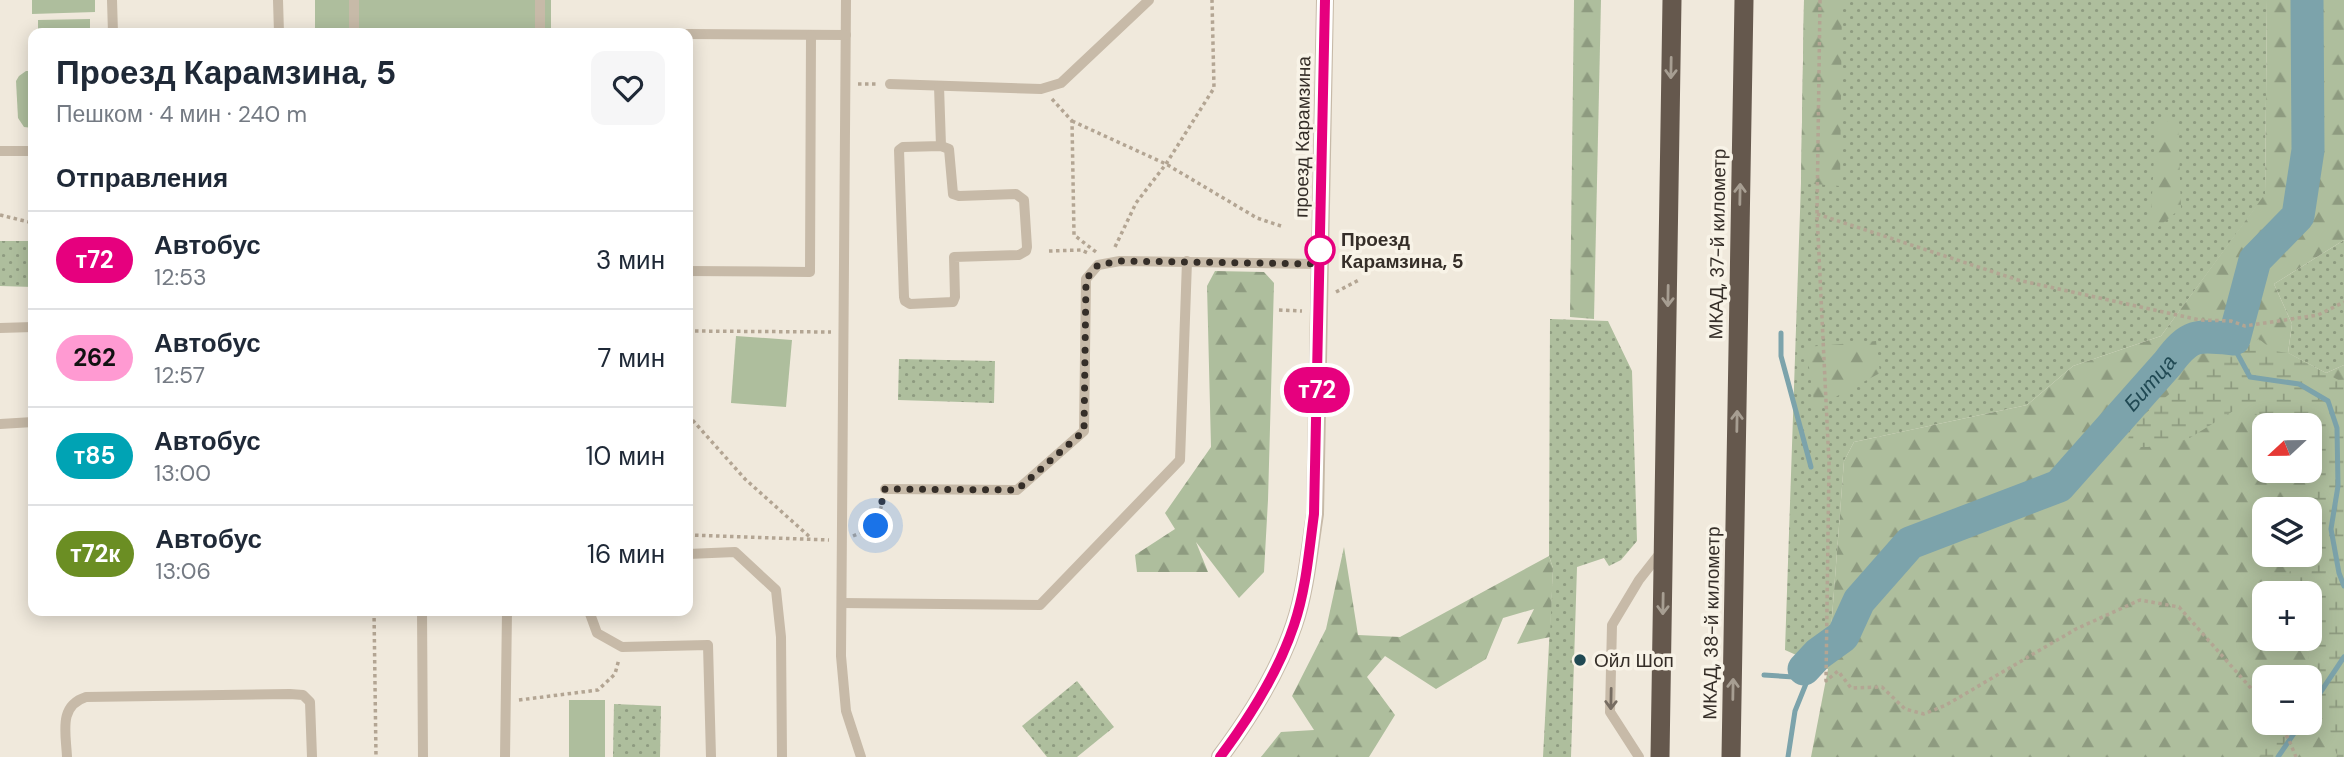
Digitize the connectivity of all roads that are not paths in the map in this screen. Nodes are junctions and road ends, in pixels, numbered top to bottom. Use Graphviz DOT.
graph roads {
  1 [pos="112,0"];
  2 [pos="278,0"];
  3 [pos="354,0"];
  4 [pos="540,0"];
  5 [pos="846,0"];
  6 [pos="1149,0"];
  7 [pos="1325,0"];
  8 [pos="1672,0"];
  9 [pos="1744,0"];
  10 [pos="113,28"];
  11 [pos="279,28"];
  12 [pos="354,28"];
  13 [pos="540,28"];
  14 [pos="693,34"];
  15 [pos="811,35"];
  16 [pos="846,35"];
  17 [pos="890,84"];
  18 [pos="939,86"];
  19 [pos="941,146"];
  20 [pos="28,150"];
  21 [pos="0,151"];
  22 [pos="1187,261"];
  23 [pos="1320,264"];
  24 [pos="693,271"];
  25 [pos="28,327"];
  26 [pos="0,328"];
  27 [pos="28,422"];
  28 [pos="0,424"];
  29 [pos="885,489"];
  30 [pos="1736,489"];
  31 [pos="1664,549"];
  32 [pos="693,554"];
  33 [pos="842,603"];
  34 [pos="422,616"];
  35 [pos="507,616"];
  36 [pos="591,616"];
  37 [pos="67,757"];
  38 [pos="312,757"];
  39 [pos="423,757"];
  40 [pos="505,757"];
  41 [pos="711,757"];
  42 [pos="782,757"];
  43 [pos="861,757"];
  44 [pos="1220,757"];
  45 [pos="1639,757"];
  46 [pos="1660,757"];
  47 [pos="1731,757"];
  1 -- 10 [label="lane"];
  2 -- 11 [label="lane"];
  3 -- 12 [label="lane"];
  4 -- 13 [label="lane"];
  5 -- 16 [label="lane"];
  6 -- 18 [label="lane"];
  7 -- 23 [label="street, проезд Карамзина"];
  8 -- 31 [label="highway, one-way"];
  30 -- 9 [label="highway, МКАД, 37-й километр, one-way"];
  14 -- 15 [label="lane"];
  15 -- 16 [label="lane"];
  15 -- 24 [label="lane"];
  16 -- 33 [label="lane"];
  17 -- 18 [label="lane"];
  18 -- 19 [label="lane"];
  19 -- 19 [label="lane"];
  20 -- 21 [label="lane"];
  22 -- 23 [label="lane"];
  22 -- 29 [label="lane"];
  22 -- 33 [label="lane"];
  23 -- 44 [label="street, проезд Карамзина"];
  25 -- 26 [label="lane"];
  27 -- 28 [label="lane"];
  47 -- 30 [label="highway, МКАД, 38-й километр, one-way"];
  31 -- 45 [label="lane, one-way"];
  31 -- 46 [label="highway, one-way"];
  32 -- 42 [label="lane"];
  33 -- 43 [label="lane"];
  34 -- 39 [label="lane"];
  35 -- 40 [label="lane"];
  36 -- 41 [label="lane"];
  37 -- 38 [label="lane"];
}
